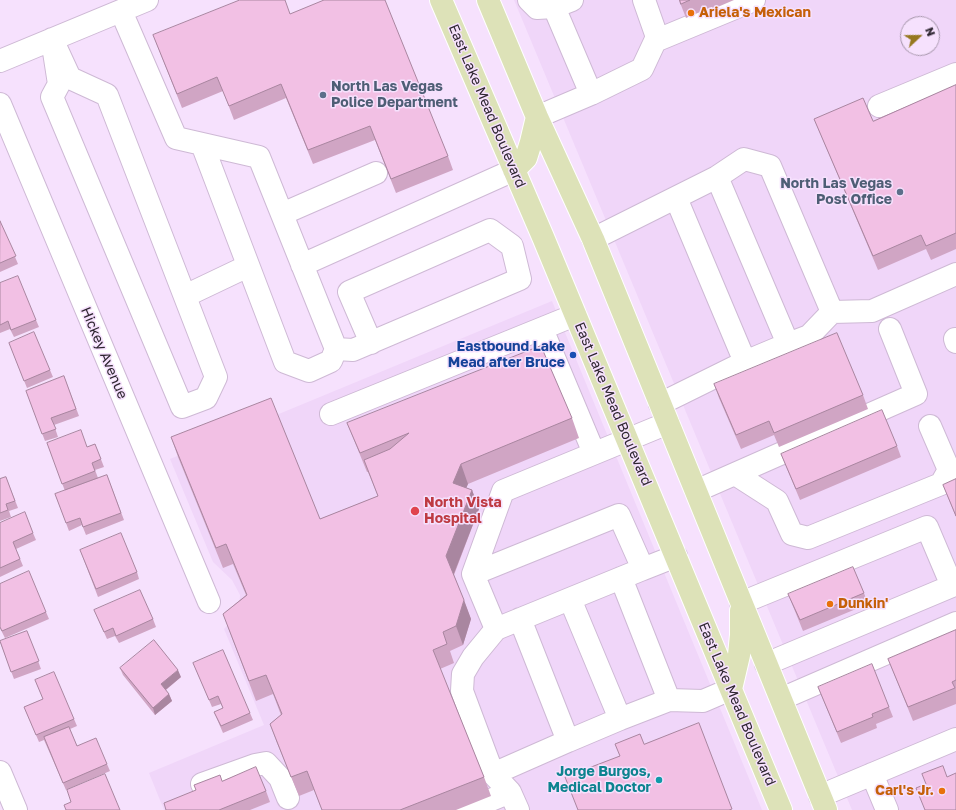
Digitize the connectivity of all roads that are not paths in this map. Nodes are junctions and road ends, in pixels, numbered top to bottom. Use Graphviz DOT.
graph roads {
  1 [pos="147,0"];
  2 [pos="442,0"];
  3 [pos="488,0"];
  4 [pos="529,0"];
  5 [pos="644,0"];
  6 [pos="754,0"];
  7 [pos="563,4"];
  8 [pos="121,11"];
  9 [pos="52,40"];
  10 [pos="655,41"];
  11 [pos="0,62"];
  12 [pos="956,74"];
  13 [pos="591,94"];
  14 [pos="0,104"];
  15 [pos="879,106"];
  16 [pos="537,117"];
  17 [pos="202,144"];
  18 [pos="514,170"];
  19 [pos="376,173"];
  20 [pos="717,177"];
  21 [pos="676,198"];
  22 [pos="282,214"];
  23 [pos="593,239"];
  24 [pos="302,265"];
  25 [pos="248,266"];
  26 [pos="956,274"];
  27 [pos="185,296"];
  28 [pos="832,312"];
  29 [pos="575,315"];
  30 [pos="542,329"];
  31 [pos="890,329"];
  32 [pos="956,339"];
  33 [pos="956,342"];
  34 [pos="371,343"];
  35 [pos="788,344"];
  36 [pos="336,349"];
  37 [pos="745,362"];
  38 [pos="330,414"];
  39 [pos="664,414"];
  40 [pos="930,426"];
  41 [pos="627,440"];
  42 [pos="594,453"];
  43 [pos="735,474"];
  44 [pos="696,491"];
  45 [pos="676,556"];
  46 [pos="643,569"];
  47 [pos="473,574"];
  48 [pos="621,578"];
  49 [pos="773,590"];
  50 [pos="929,596"];
  51 [pos="570,599"];
  52 [pos="209,602"];
  53 [pos="742,603"];
  54 [pos="520,619"];
  55 [pos="956,623"];
  56 [pos="496,629"];
  57 [pos="766,664"];
  58 [pos="730,689"];
  59 [pos="781,699"];
  60 [pos="669,700"];
  61 [pos="620,719"];
  62 [pos="956,739"];
  63 [pos="568,741"];
  64 [pos="0,772"];
  65 [pos="493,774"];
  66 [pos="872,774"];
  67 [pos="202,784"];
  68 [pos="514,801"];
  69 [pos="823,803"];
  70 [pos="291,806"];
  71 [pos="16,810"];
  72 [pos="467,810"];
  73 [pos="781,810"];
  74 [pos="887,810"];
  1 -- 8 [label="street"];
  2 -- 18 [label="main road, East Lake Mead Boulevard"];
  3 -- 16 [label="main road"];
  4 -- 7 [label="street"];
  5 -- 10 [label="street"];
  6 -- 10 [label="street"];
  7 -- 13 [label="street"];
  8 -- 9 [label="street"];
  8 -- 17 [label="street"];
  9 -- 11 [label="street"];
  9 -- 27 [label="street"];
  9 -- 27 [label="street"];
  10 -- 13 [label="street"];
  12 -- 15 [label="street"];
  13 -- 16 [label="street"];
  14 -- 52 [label="street, Hickey Avenue"];
  16 -- 18 [label="main road"];
  16 -- 23 [label="main road"];
  17 -- 22 [label="street"];
  17 -- 25 [label="street"];
  18 -- 24 [label="street"];
  18 -- 29 [label="main road, East Lake Mead Boulevard"];
  19 -- 22 [label="street"];
  20 -- 21 [label="street"];
  20 -- 28 [label="street"];
  20 -- 35 [label="street"];
  21 -- 23 [label="street"];
  21 -- 37 [label="street"];
  22 -- 24 [label="street"];
  23 -- 39 [label="main road"];
  24 -- 36 [label="street"];
  25 -- 27 [label="street"];
  25 -- 36 [label="street"];
  26 -- 28 [label="street"];
  28 -- 35 [label="street"];
  29 -- 30 [label="street"];
  29 -- 41 [label="main road, East Lake Mead Boulevard"];
  30 -- 38 [label="street"];
  30 -- 42 [label="street"];
  31 -- 43 [label="street"];
  32 -- 33 [label="street"];
  34 -- 34 [label="street"];
  34 -- 36 [label="street"];
  35 -- 37 [label="street"];
  37 -- 39 [label="street"];
  39 -- 41 [label="street"];
  39 -- 44 [label="main road"];
  40 -- 43 [label="street"];
  41 -- 42 [label="street"];
  41 -- 45 [label="main road, East Lake Mead Boulevard"];
  42 -- 47 [label="street"];
  43 -- 44 [label="street"];
  44 -- 53 [label="main road"];
  45 -- 46 [label="street"];
  45 -- 58 [label="main road, East Lake Mead Boulevard"];
  46 -- 47 [label="street"];
  46 -- 48 [label="street"];
  47 -- 56 [label="street"];
  48 -- 51 [label="street"];
  48 -- 60 [label="street"];
  49 -- 50 [label="street"];
  49 -- 50 [label="street"];
  49 -- 53 [label="street"];
  50 -- 57 [label="street"];
  51 -- 54 [label="street"];
  51 -- 61 [label="street"];
  53 -- 57 [label="main road"];
  53 -- 58 [label="main road"];
  54 -- 56 [label="street"];
  54 -- 63 [label="street"];
  55 -- 59 [label="street"];
  56 -- 65 [label="street"];
  57 -- 59 [label="main road"];
  58 -- 60 [label="street"];
  58 -- 73 [label="main road, East Lake Mead Boulevard"];
  59 -- 69 [label="main road"];
  60 -- 61 [label="street"];
  61 -- 63 [label="street"];
  62 -- 66 [label="street"];
  63 -- 65 [label="street"];
  64 -- 71 [label="street"];
  65 -- 68 [label="street"];
  66 -- 69 [label="street"];
  66 -- 74 [label="street"];
  67 -- 70 [label="street"];
  68 -- 72 [label="street"];
}
